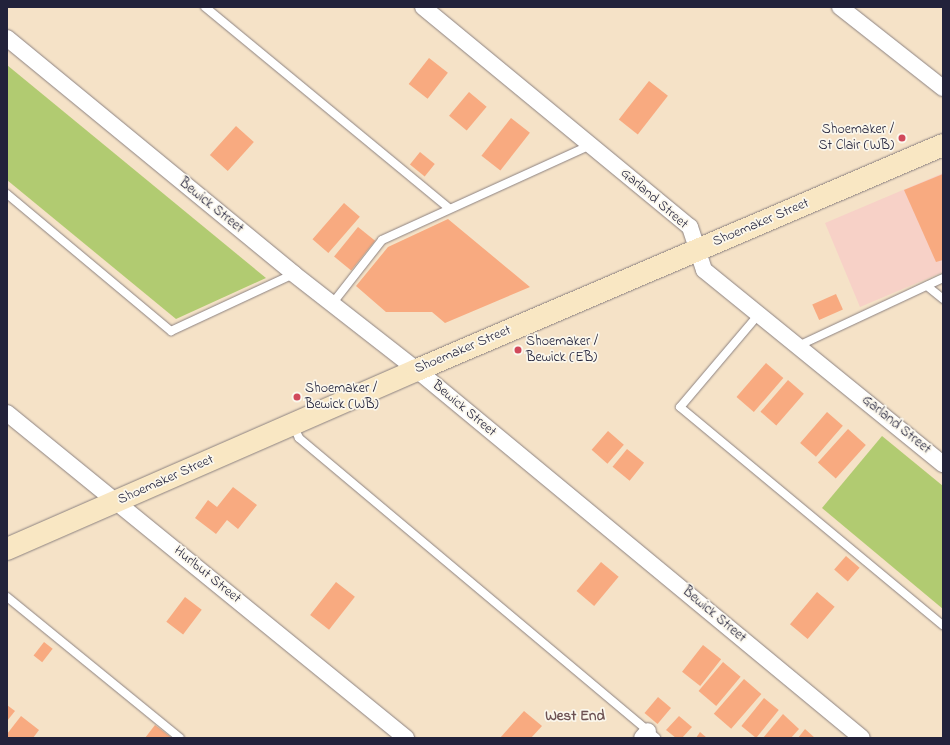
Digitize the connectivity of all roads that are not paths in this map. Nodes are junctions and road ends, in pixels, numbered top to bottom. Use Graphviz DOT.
graph roads {
  1 [pos="205,7"];
  2 [pos="423,7"];
  3 [pos="840,7"];
  4 [pos="7,38"];
  5 [pos="943,88"];
  6 [pos="943,144"];
  7 [pos="590,145"];
  8 [pos="7,194"];
  9 [pos="449,208"];
  10 [pos="698,250"];
  11 [pos="294,274"];
  12 [pos="943,278"];
  13 [pos="927,286"];
  14 [pos="943,299"];
  15 [pos="332,304"];
  16 [pos="759,314"];
  17 [pos="798,346"];
  18 [pos="417,370"];
  19 [pos="7,413"];
  20 [pos="293,424"];
  21 [pos="943,464"];
  22 [pos="117,502"];
  23 [pos="7,549"];
  24 [pos="7,597"];
  25 [pos="943,625"];
  26 [pos="649,736"];
  27 [pos="180,738"];
  28 [pos="406,738"];
  29 [pos="862,738"];
  1 -- 9 [label="lane"];
  2 -- 7 [label="street, Garland Street"];
  3 -- 5 [label="street"];
  4 -- 11 [label="street, Bewick Street"];
  6 -- 10 [label="street, Shoemaker Street"];
  7 -- 9 [label="lane"];
  7 -- 10 [label="street, Garland Street"];
  8 -- 11 [label="lane"];
  9 -- 15 [label="lane"];
  10 -- 16 [label="street, Garland Street"];
  10 -- 18 [label="street, Shoemaker Street"];
  11 -- 15 [label="street, Bewick Street"];
  12 -- 13 [label="lane"];
  13 -- 14 [label="lane"];
  13 -- 17 [label="lane"];
  15 -- 18 [label="street, Bewick Street"];
  16 -- 17 [label="street, Garland Street"];
  16 -- 25 [label="lane"];
  17 -- 21 [label="street, Garland Street"];
  18 -- 20 [label="street, Shoemaker Street"];
  18 -- 29 [label="street, Bewick Street"];
  19 -- 22 [label="street, Hurlbut Street"];
  20 -- 22 [label="street, Shoemaker Street"];
  20 -- 26 [label="lane"];
  22 -- 23 [label="street, Shoemaker Street"];
  22 -- 28 [label="street, Hurlbut Street"];
  24 -- 27 [label="lane"];
}
